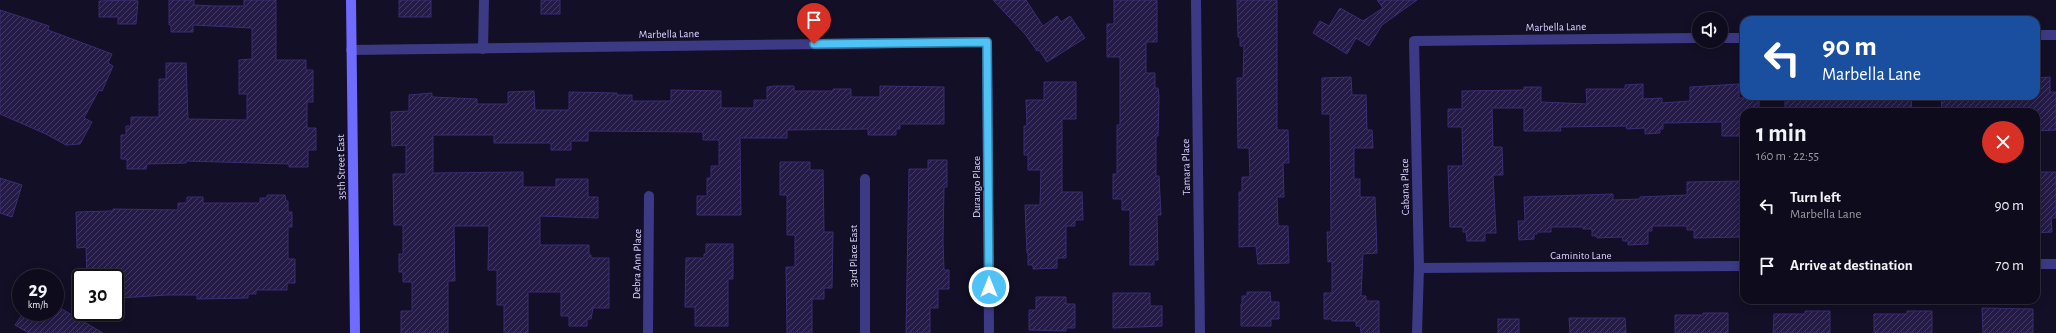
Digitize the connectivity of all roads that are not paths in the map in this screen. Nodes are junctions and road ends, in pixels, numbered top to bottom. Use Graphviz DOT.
graph roads {
  1 [pos="351,0"];
  2 [pos="484,0"];
  3 [pos="1196,0"];
  4 [pos="2056,34"];
  5 [pos="2040,35"];
  6 [pos="1692,38"];
  7 [pos="1728,38"];
  8 [pos="1740,38"];
  9 [pos="1414,41"];
  10 [pos="987,42"];
  11 [pos="483,49"];
  12 [pos="351,50"];
  13 [pos="865,179"];
  14 [pos="649,196"];
  15 [pos="2040,264"];
  16 [pos="2056,264"];
  17 [pos="1740,266"];
  18 [pos="1419,268"];
  19 [pos="355,333"];
  20 [pos="648,333"];
  21 [pos="865,333"];
  22 [pos="989,333"];
  23 [pos="1200,333"];
  24 [pos="1417,333"];
  1 -- 12 [label="street, 35th Street East"];
  2 -- 11 [label="street"];
  3 -- 23 [label="street, Tamara Place"];
  4 -- 5 [label="street"];
  6 -- 9 [label="street, Marbella Lane"];
  7 -- 8 [label="street"];
  9 -- 18 [label="street, Cabana Place"];
  10 -- 11 [label="street, Marbella Lane"];
  10 -- 22 [label="street, Durango Place"];
  11 -- 12 [label="street, Marbella Lane"];
  12 -- 19 [label="street, 35th Street East"];
  13 -- 21 [label="street, 33rd Place East"];
  14 -- 20 [label="street, Debra Ann Place"];
  15 -- 16 [label="street"];
  17 -- 18 [label="street, Caminito Lane"];
  18 -- 24 [label="street, Cabana Place"];
}
